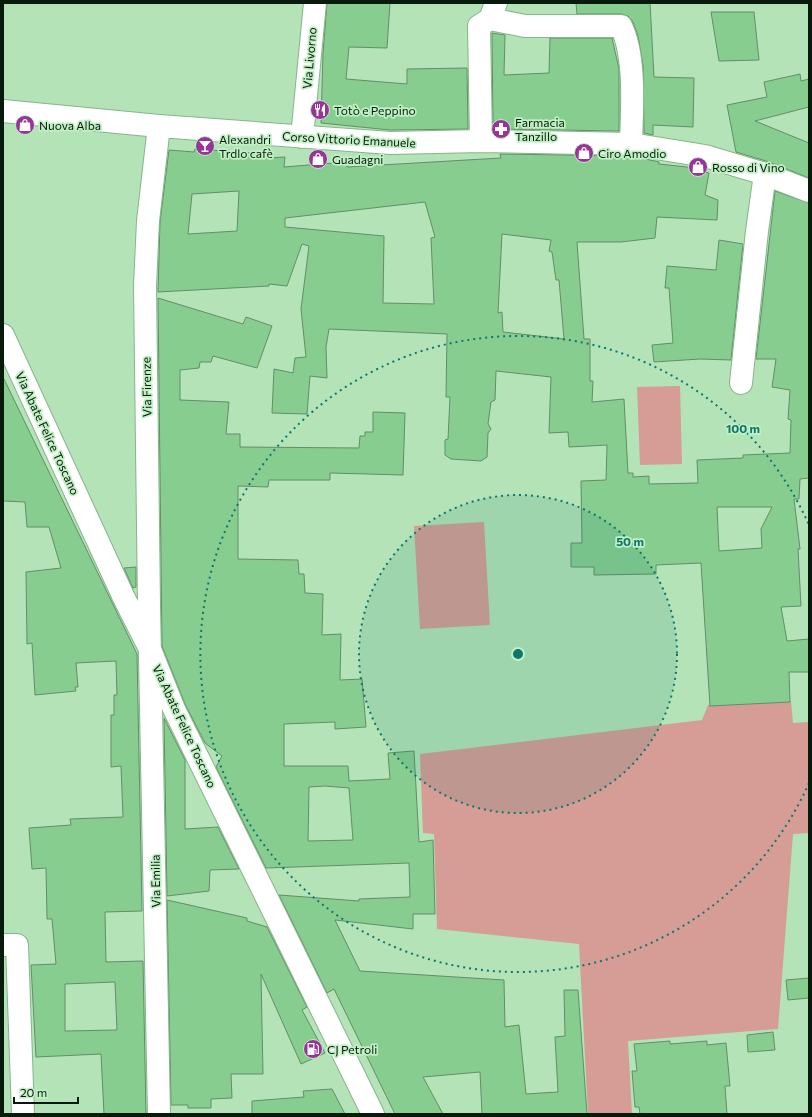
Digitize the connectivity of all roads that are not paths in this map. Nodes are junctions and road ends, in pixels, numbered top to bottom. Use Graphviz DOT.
graph roads {
  1 [pos="315,3"];
  2 [pos="493,11"];
  3 [pos="3,111"];
  4 [pos="159,126"];
  5 [pos="302,137"];
  6 [pos="481,141"];
  7 [pos="631,144"];
  8 [pos="765,174"];
  9 [pos="809,191"];
  10 [pos="3,335"];
  11 [pos="741,383"];
  12 [pos="150,649"];
  13 [pos="3,945"];
  14 [pos="23,1114"];
  15 [pos="159,1114"];
  16 [pos="373,1114"];
  1 -- 5 [label="street, Via Livorno"];
  2 -- 6 [label="street"];
  2 -- 7 [label="street"];
  3 -- 4 [label="street, Corso Vittorio Emanuele"];
  4 -- 5 [label="street, Corso Vittorio Emanuele"];
  4 -- 12 [label="street, Via Firenze"];
  5 -- 6 [label="street, Corso Vittorio Emanuele"];
  6 -- 7 [label="street, Corso Vittorio Emanuele"];
  7 -- 8 [label="street, Corso Vittorio Emanuele"];
  8 -- 9 [label="street, Corso Vittorio Emanuele"];
  8 -- 11 [label="street"];
  10 -- 12 [label="street, Via Abate Felice Toscano"];
  12 -- 15 [label="street, Via Emilia"];
  12 -- 16 [label="street, Via Abate Felice Toscano"];
  13 -- 14 [label="street"];
}
